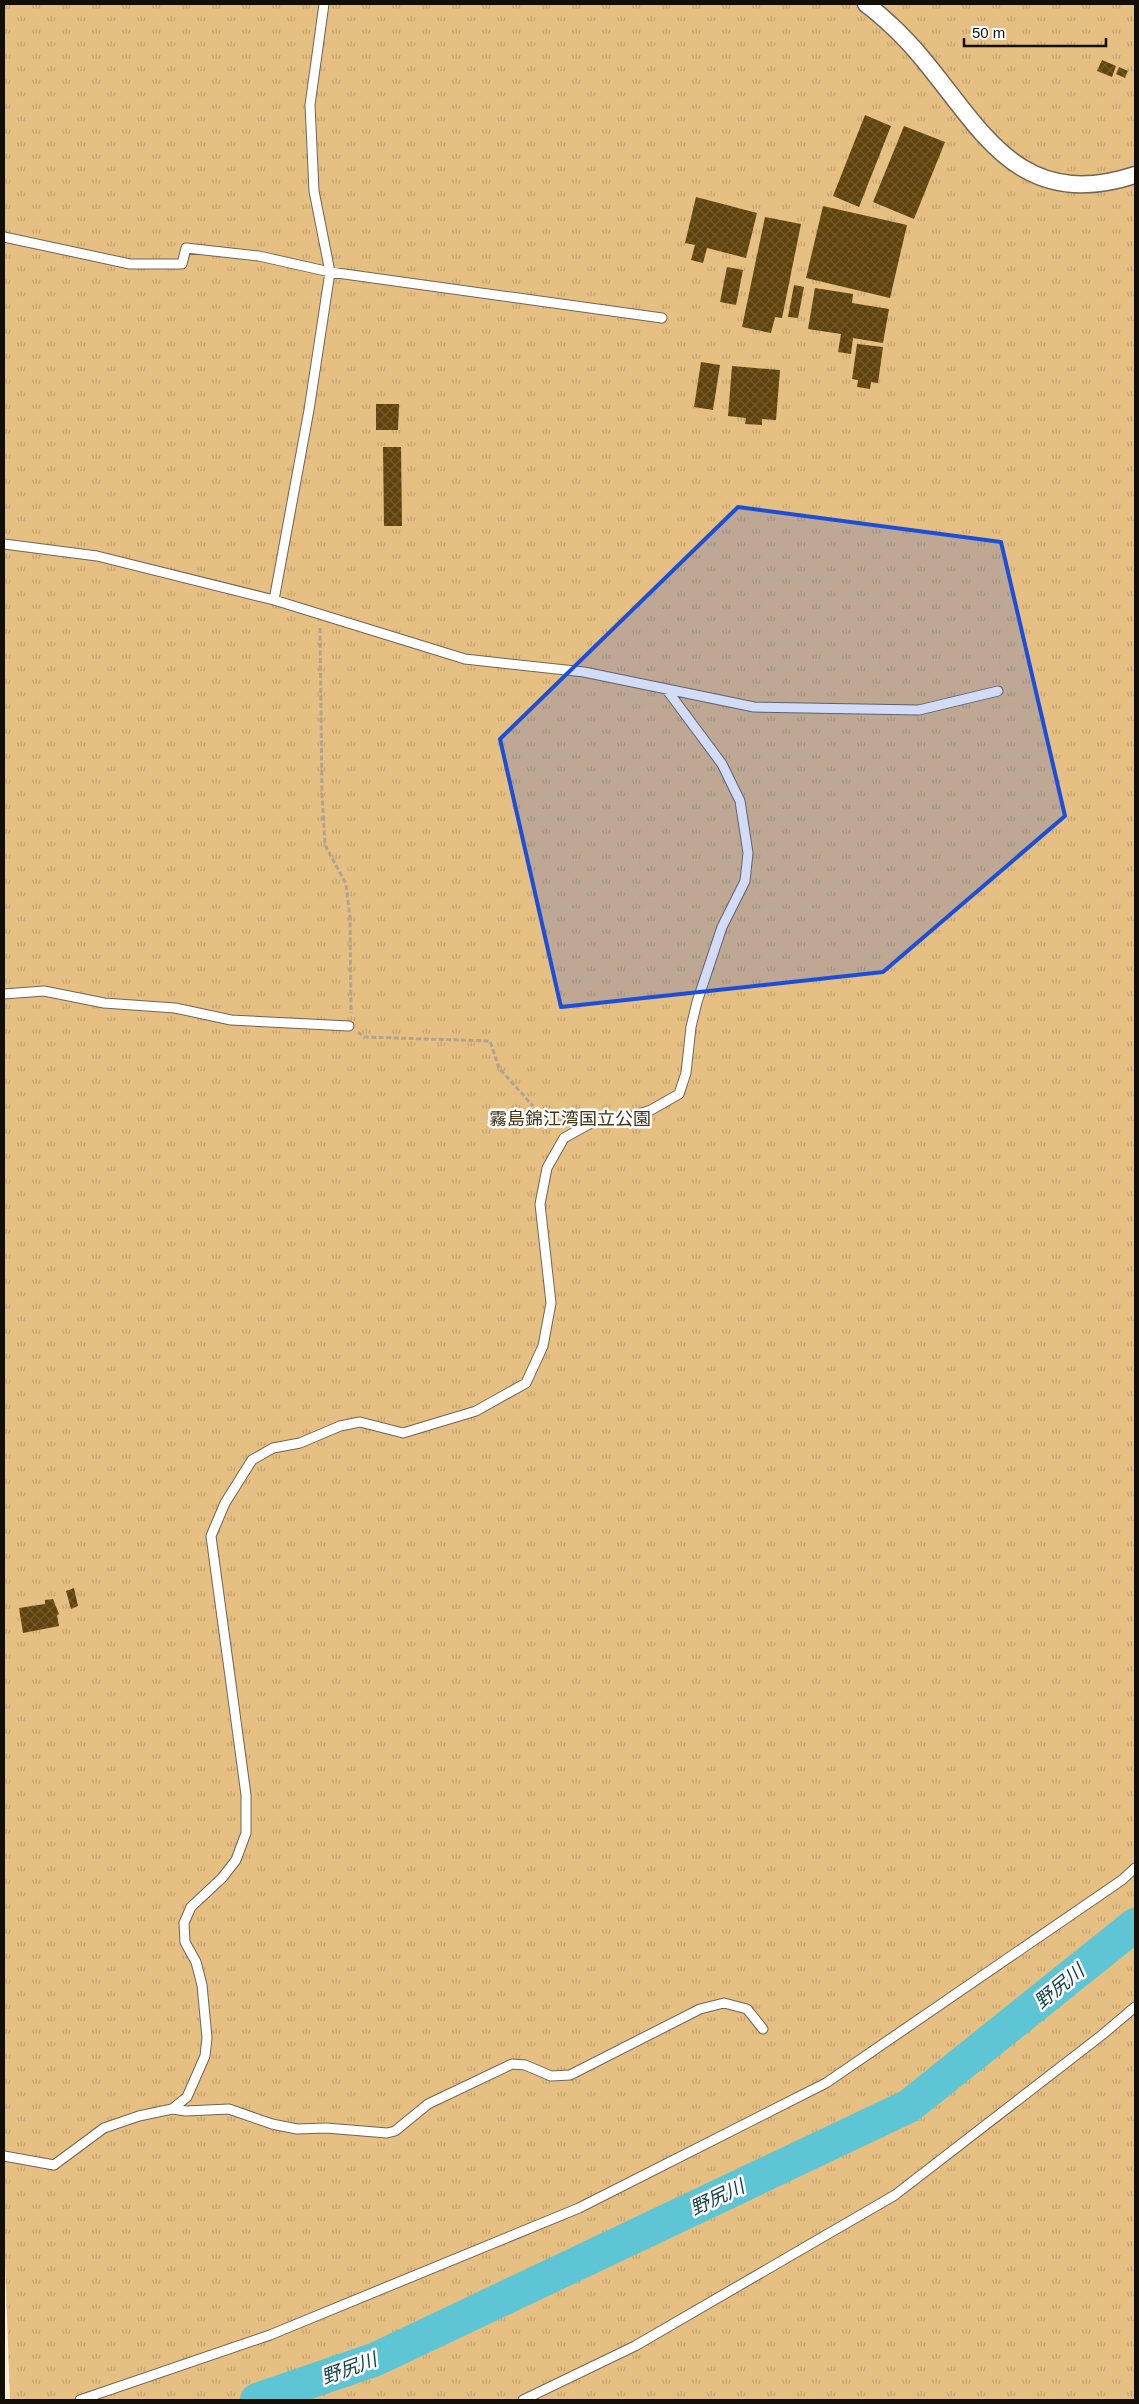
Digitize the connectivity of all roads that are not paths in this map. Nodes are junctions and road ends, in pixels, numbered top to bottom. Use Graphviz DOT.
graph roads {
  1 [pos="324,4"];
  2 [pos="866,4"];
  3 [pos="1135,175"];
  4 [pos="4,237"];
  5 [pos="330,272"];
  6 [pos="662,318"];
  7 [pos="4,544"];
  8 [pos="274,600"];
  9 [pos="667,690"];
  10 [pos="998,691"];
  11 [pos="4,994"];
  12 [pos="350,1026"];
  13 [pos="1135,1868"];
  14 [pos="1135,2007"];
  15 [pos="763,2029"];
  16 [pos="172,2109"];
  17 [pos="4,2156"];
  18 [pos="80,2400"];
  19 [pos="523,2400"];
  1 -- 5 [label="lane"];
  2 -- 3 [label="street"];
  4 -- 5 [label="lane"];
  5 -- 6 [label="lane"];
  5 -- 8 [label="lane"];
  7 -- 8 [label="lane"];
  8 -- 9 [label="lane"];
  9 -- 10 [label="lane"];
  9 -- 16 [label="lane"];
  11 -- 12 [label="lane"];
  13 -- 18 [label="lane"];
  14 -- 19 [label="lane"];
  15 -- 16 [label="lane"];
  16 -- 17 [label="lane"];
}
